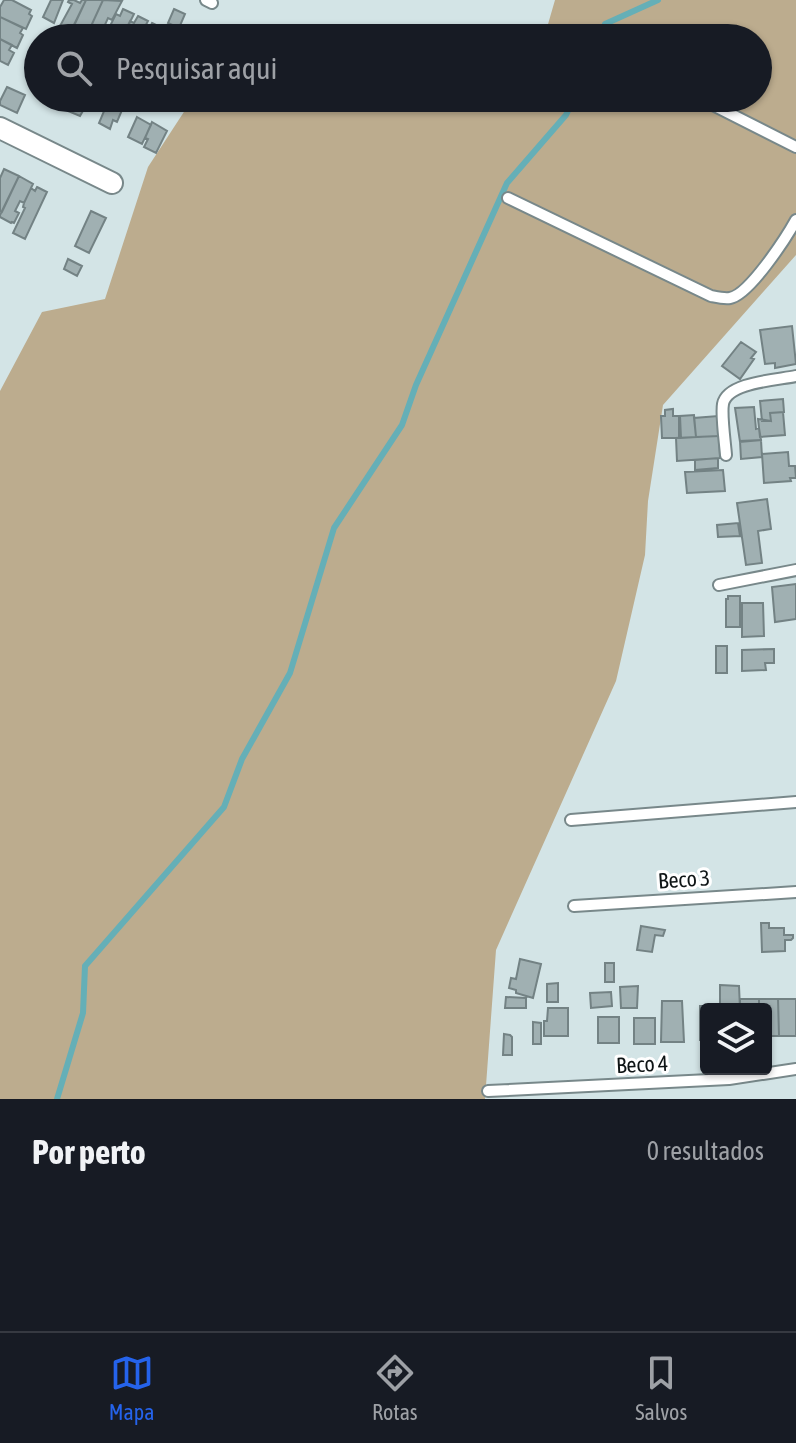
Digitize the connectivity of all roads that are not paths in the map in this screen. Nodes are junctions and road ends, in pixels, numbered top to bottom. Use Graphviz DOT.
graph roads {
  1 [pos="727,112"];
  2 [pos="0,128"];
  3 [pos="796,147"];
  4 [pos="112,183"];
  5 [pos="508,198"];
  6 [pos="796,220"];
  7 [pos="796,376"];
  8 [pos="726,455"];
  9 [pos="796,570"];
  10 [pos="719,585"];
  11 [pos="796,802"];
  12 [pos="571,820"];
  13 [pos="796,892"];
  14 [pos="574,906"];
  15 [pos="796,1069"];
  16 [pos="488,1091"];
  1 -- 3 [label="lane"];
  2 -- 4 [label="street"];
  5 -- 6 [label="lane"];
  7 -- 8 [label="lane"];
  9 -- 10 [label="lane"];
  11 -- 12 [label="lane"];
  13 -- 14 [label="lane, Beco 3"];
  15 -- 16 [label="lane, Beco 4"];
}
